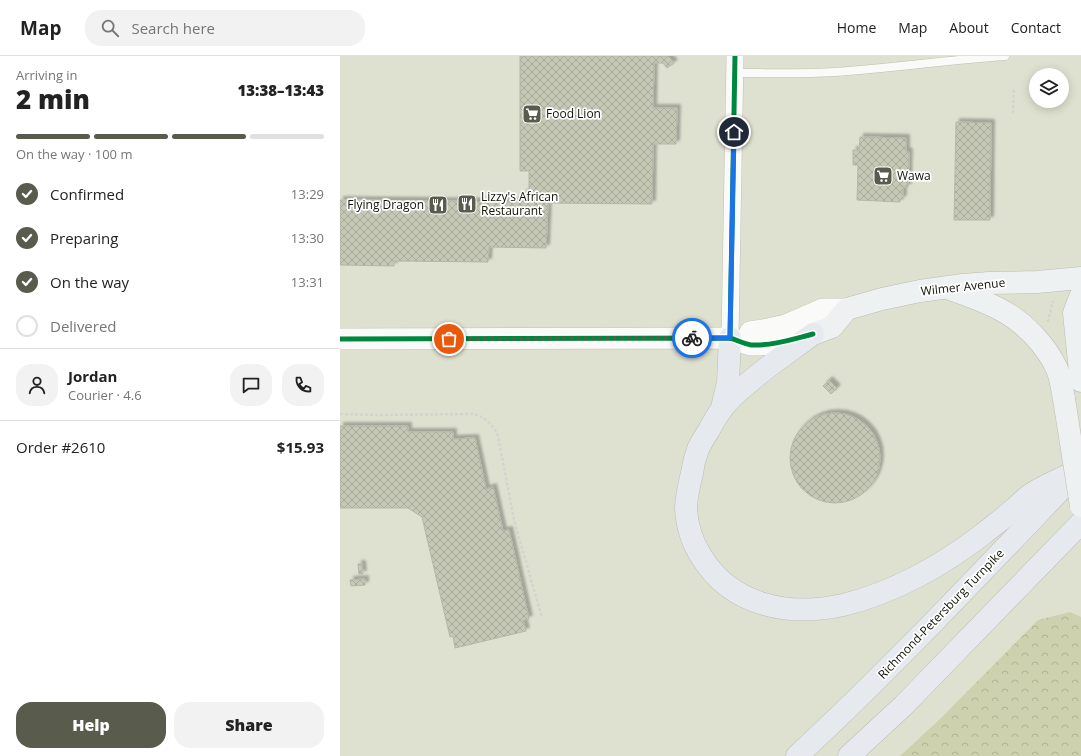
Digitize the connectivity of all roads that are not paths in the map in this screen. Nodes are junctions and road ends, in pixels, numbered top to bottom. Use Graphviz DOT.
graph roads {
  1 [pos="735,56"];
  2 [pos="1005,56"];
  3 [pos="734,73"];
  4 [pos="1081,278"];
  5 [pos="945,287"];
  6 [pos="1081,295"];
  7 [pos="847,309"];
  8 [pos="813,334"];
  9 [pos="730,338"];
  10 [pos="340,339"];
  11 [pos="1081,381"];
  12 [pos="721,409"];
  13 [pos="1081,469"];
  14 [pos="1081,506"];
  15 [pos="1081,523"];
  16 [pos="797,756"];
  17 [pos="849,756"];
  1 -- 3 [label="street"];
  2 -- 3 [label="lane"];
  3 -- 9 [label="street"];
  4 -- 5 [label="main road, Wilmer Avenue"];
  5 -- 7 [label="main road, Wilmer Avenue"];
  5 -- 14 [label="main road, bridge"];
  6 -- 11 [label="main road"];
  7 -- 8 [label="main road, Wilmer Avenue"];
  7 -- 9 [label="street, Wilmer Avenue"];
  8 -- 9 [label="street, Wilmer Avenue"];
  8 -- 12 [label="highway"];
  9 -- 10 [label="street, Wilmer Avenue"];
  9 -- 12 [label="highway"];
  12 -- 13 [label="highway"];
  13 -- 16 [label="highway, Richmond-Petersburg Turnpike"];
  15 -- 17 [label="highway"];
}
